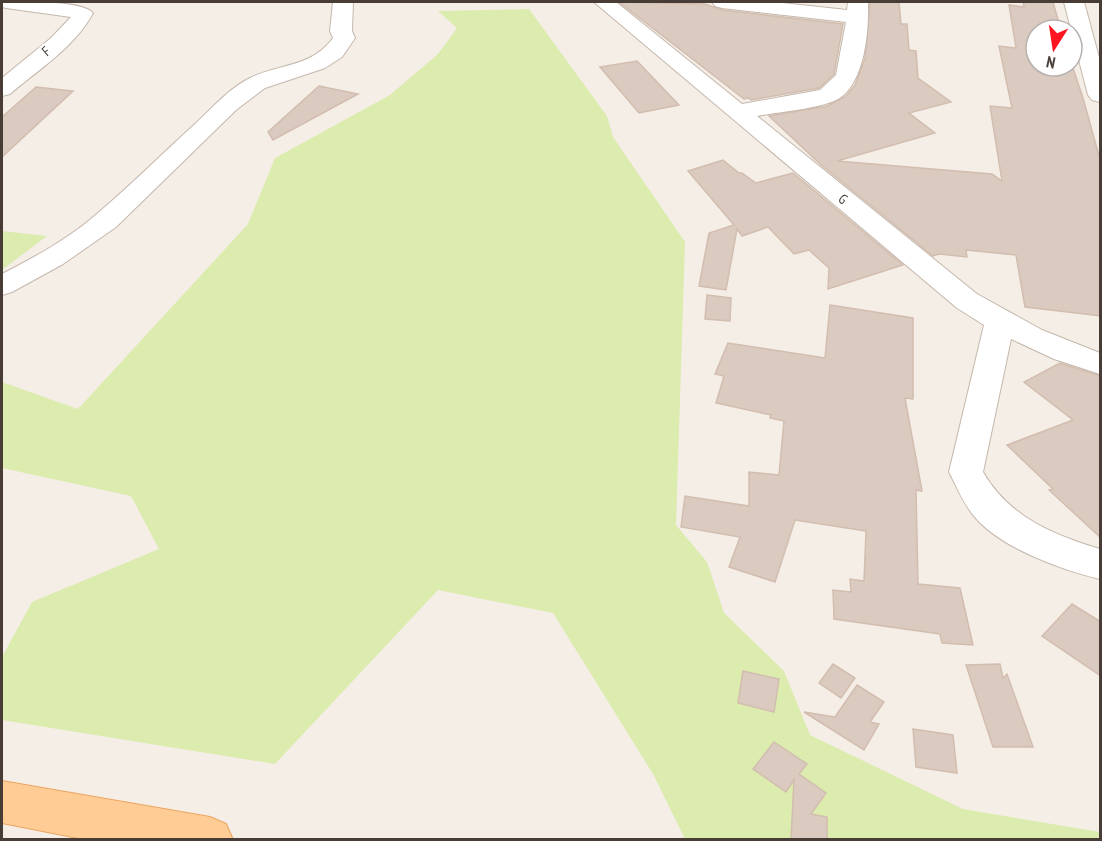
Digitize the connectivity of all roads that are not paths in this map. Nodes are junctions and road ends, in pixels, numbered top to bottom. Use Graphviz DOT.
graph roads {
  1 [pos="6,2"];
  2 [pos="343,2"];
  3 [pos="604,2"];
  4 [pos="722,2"];
  5 [pos="1074,2"];
  6 [pos="858,9"];
  7 [pos="2,89"];
  8 [pos="1101,95"];
  9 [pos="738,112"];
  10 [pos="2,286"];
  11 [pos="999,323"];
  12 [pos="1101,364"];
  13 [pos="1101,564"];
  14 [pos="2,802"];
  15 [pos="210,840"];
  1 -- 7 [label="street, F"];
  2 -- 10 [label="street"];
  3 -- 9 [label="street, G"];
  4 -- 6 [label="street"];
  5 -- 8 [label="street"];
  6 -- 9 [label="street"];
  9 -- 11 [label="street, G"];
  11 -- 12 [label="street, G"];
  11 -- 13 [label="street"];
  14 -- 15 [label="main road"];
}
